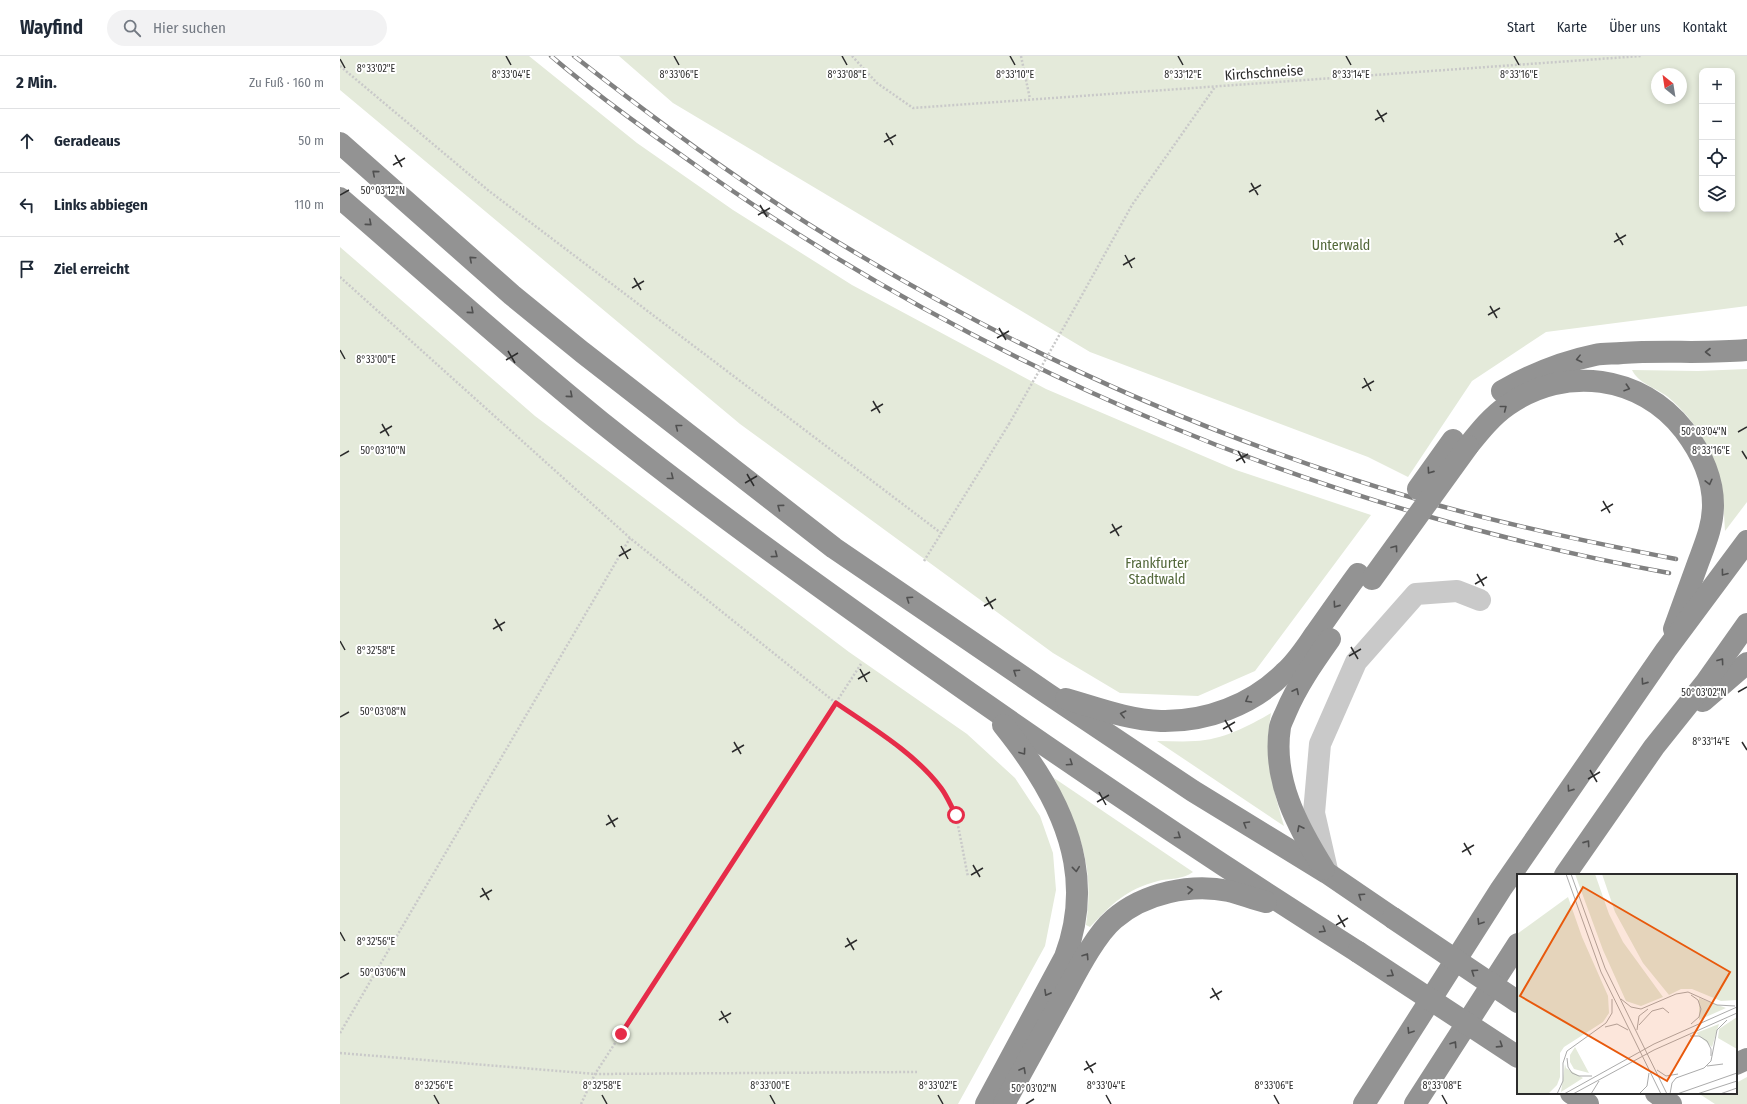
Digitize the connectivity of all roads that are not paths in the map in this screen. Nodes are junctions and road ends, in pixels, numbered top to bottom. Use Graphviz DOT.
graph roads {
  1 [pos="340,143"];
  2 [pos="340,198"];
  3 [pos="1747,350"];
  4 [pos="1460,443"];
  5 [pos="1747,541"];
  6 [pos="1365,576"];
  7 [pos="1480,600"];
  8 [pos="1747,624"];
  9 [pos="1666,650"];
  10 [pos="1747,663"];
  11 [pos="1048,694"];
  12 [pos="992,709"];
  13 [pos="1654,747"];
  14 [pos="1327,873"];
  15 [pos="1566,874"];
  16 [pos="1290,909"];
  17 [pos="1517,946"];
  18 [pos="1517,1001"];
  19 [pos="1517,1056"];
  20 [pos="1747,1059"];
  21 [pos="1737,1064"];
  22 [pos="1657,1094"];
  23 [pos="986,1104"];
  24 [pos="1004,1104"];
  25 [pos="1364,1104"];
  26 [pos="1415,1104"];
  27 [pos="1671,1104"];
  11 -- 1 [label="highway, one-way"];
  2 -- 12 [label="highway, one-way"];
  3 -- 4 [label="highway, one-way"];
  4 -- 6 [label="highway, bridge"];
  4 -- 9 [label="highway, one-way"];
  5 -- 9 [label="highway, one-way"];
  6 -- 11 [label="highway, one-way"];
  14 -- 6 [label="highway, one-way"];
  7 -- 14 [label="lane"];
  13 -- 8 [label="highway, one-way"];
  9 -- 25 [label="highway, one-way"];
  10 -- 13 [label="highway"];
  14 -- 11 [label="highway, one-way"];
  12 -- 16 [label="highway, one-way"];
  12 -- 23 [label="highway, one-way"];
  15 -- 13 [label="highway, one-way"];
  18 -- 14 [label="highway, one-way, bridge"];
  16 -- 19 [label="highway, one-way, bridge"];
  24 -- 16 [label="highway, one-way"];
  26 -- 17 [label="highway, one-way"];
  20 -- 21 [label="highway"];
  22 -- 27 [label="highway"];
}
